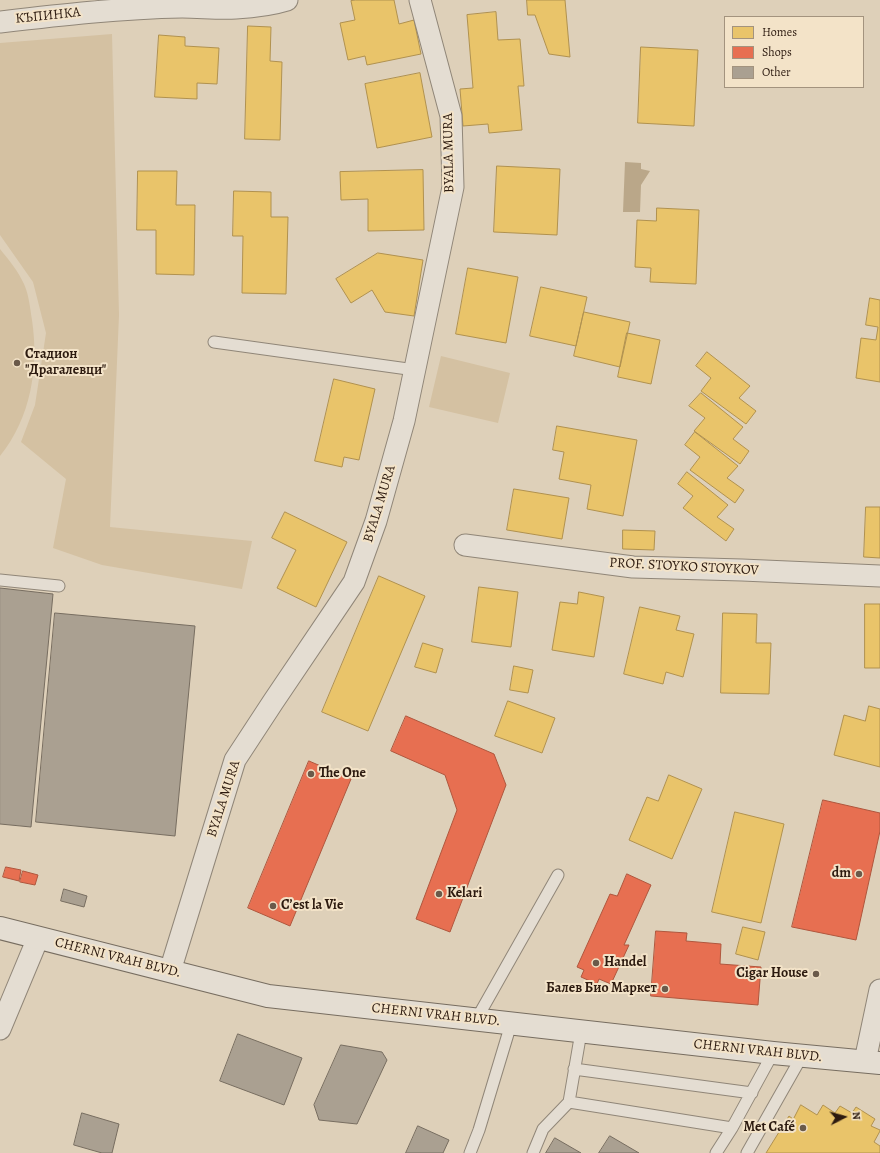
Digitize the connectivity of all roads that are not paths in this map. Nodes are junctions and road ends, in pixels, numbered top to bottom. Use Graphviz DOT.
graph roads {
  1 [pos="287,0"];
  2 [pos="420,0"];
  3 [pos="0,22"];
  4 [pos="214,342"];
  5 [pos="415,370"];
  6 [pos="465,545"];
  7 [pos="880,576"];
  8 [pos="0,580"];
  9 [pos="59,586"];
  10 [pos="558,874"];
  11 [pos="0,928"];
  12 [pos="38,938"];
  13 [pos="170,971"];
  14 [pos="880,990"];
  15 [pos="476,1020"];
  16 [pos="511,1024"];
  17 [pos="0,1029"];
  18 [pos="581,1032"];
  19 [pos="774,1053"];
  20 [pos="802,1056"];
  21 [pos="872,1062"];
  22 [pos="574,1069"];
  23 [pos="752,1092"];
  24 [pos="569,1102"];
  25 [pos="732,1128"];
  26 [pos="470,1153"];
  27 [pos="533,1153"];
  28 [pos="716,1153"];
  29 [pos="747,1153"];
  1 -- 3 [label="street, КЪПИНКА"];
  2 -- 5 [label="street, BYALA MURA"];
  4 -- 5 [label="lane"];
  5 -- 13 [label="street, BYALA MURA"];
  6 -- 7 [label="street, PROF. STOYKO STOYKOV"];
  8 -- 9 [label="lane"];
  10 -- 15 [label="lane"];
  11 -- 12 [label="main road, CHERNI VRAH BLVD."];
  12 -- 13 [label="main road, CHERNI VRAH BLVD."];
  12 -- 17 [label="street"];
  13 -- 15 [label="main road, CHERNI VRAH BLVD."];
  14 -- 21 [label="street"];
  15 -- 16 [label="main road, CHERNI VRAH BLVD."];
  16 -- 18 [label="main road, CHERNI VRAH BLVD."];
  16 -- 26 [label="lane"];
  18 -- 19 [label="main road, CHERNI VRAH BLVD."];
  18 -- 22 [label="lane"];
  19 -- 20 [label="main road, CHERNI VRAH BLVD."];
  19 -- 23 [label="lane"];
  20 -- 21 [label="main road, CHERNI VRAH BLVD."];
  20 -- 29 [label="lane"];
  22 -- 23 [label="lane"];
  22 -- 24 [label="lane"];
  23 -- 25 [label="lane"];
  24 -- 25 [label="lane"];
  24 -- 27 [label="lane"];
  25 -- 28 [label="lane"];
}
